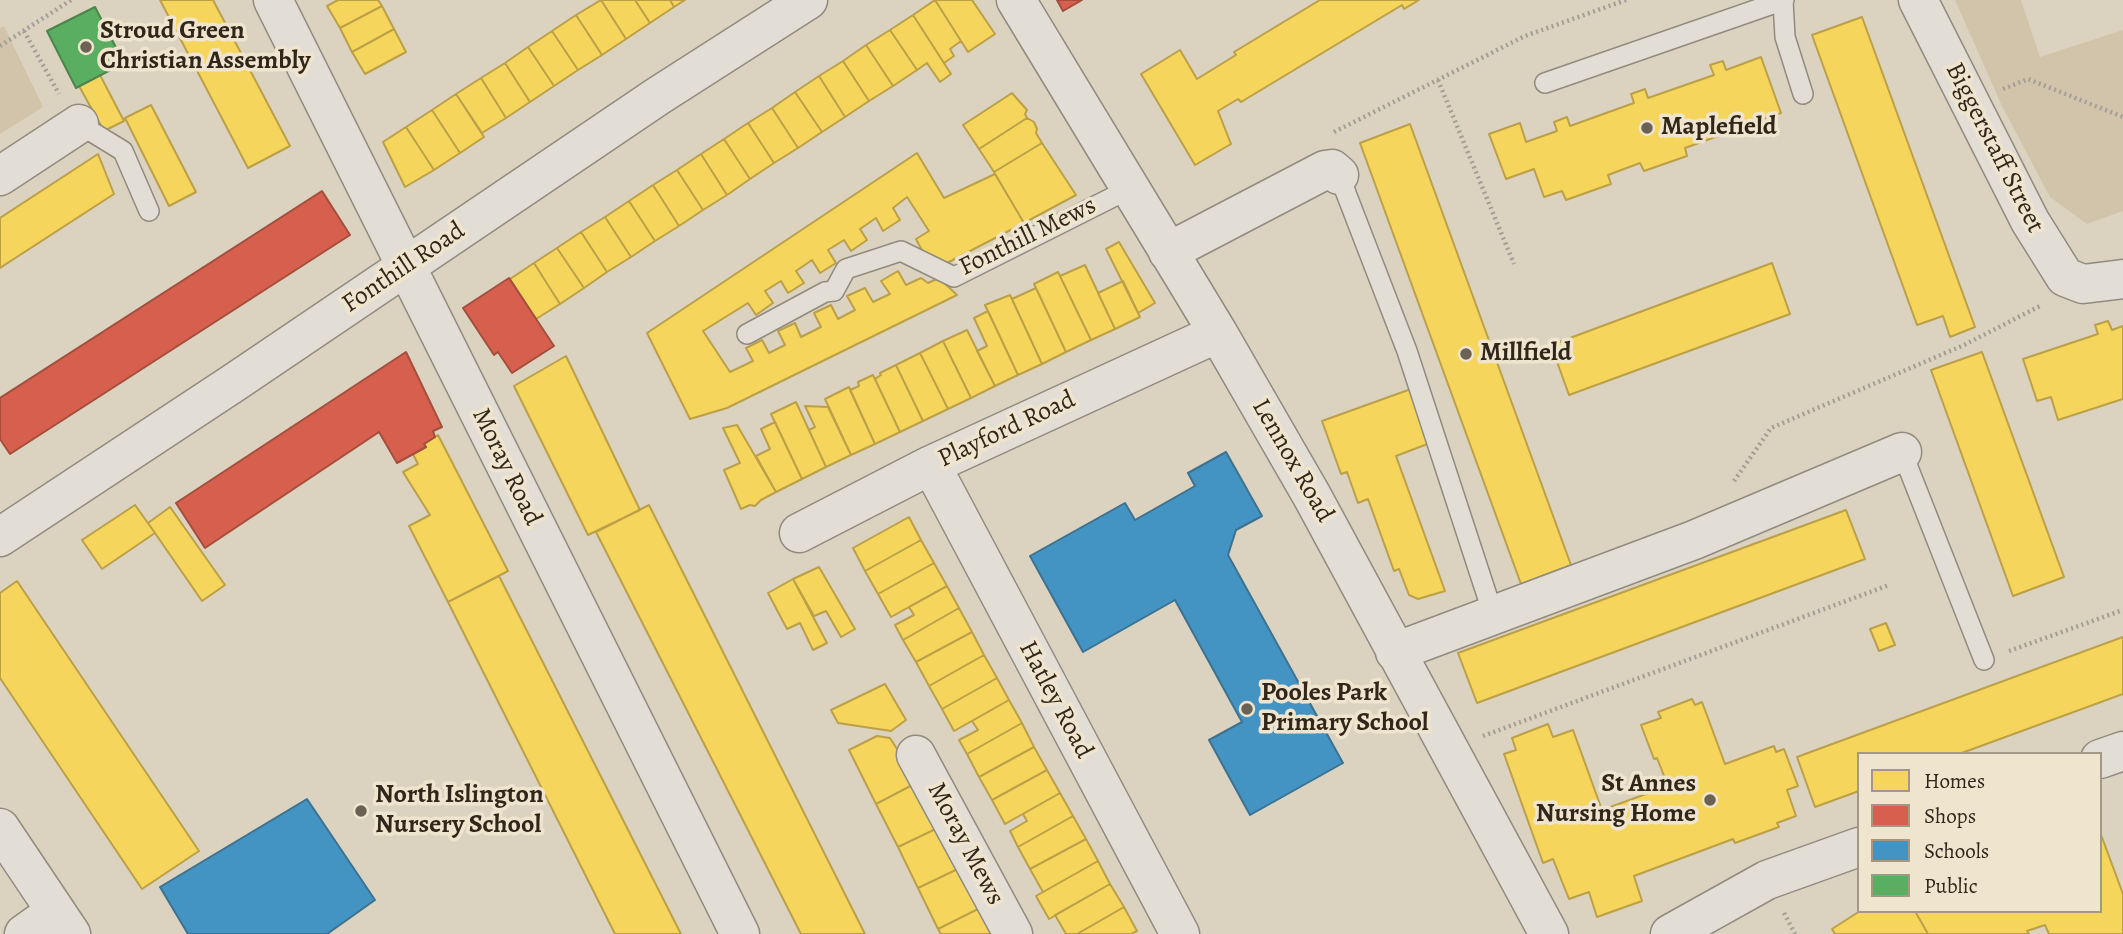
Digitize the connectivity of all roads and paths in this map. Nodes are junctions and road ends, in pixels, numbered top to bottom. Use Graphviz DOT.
graph roads {
  1 [pos="71,0"];
  2 [pos="273,0"];
  3 [pos="808,0"];
  4 [pos="1016,0"];
  5 [pos="1626,0"];
  6 [pos="1784,0"];
  7 [pos="1918,0"];
  8 [pos="24,31"];
  9 [pos="0,46"];
  10 [pos="1438,80"];
  11 [pos="1545,83"];
  12 [pos="1803,94"];
  13 [pos="1969,101"];
  14 [pos="2123,117"];
  15 [pos="79,124"];
  16 [pos="1326,135"];
  17 [pos="1339,175"];
  18 [pos="0,176"];
  19 [pos="1129,189"];
  20 [pos="149,211"];
  21 [pos="1168,252"];
  22 [pos="1514,264"];
  23 [pos="407,267"];
  24 [pos="2123,279"];
  25 [pos="2083,284"];
  26 [pos="1218,333"];
  27 [pos="747,334"];
  28 [pos="1902,452"];
  29 [pos="931,465"];
  30 [pos="1733,484"];
  31 [pos="799,533"];
  32 [pos="0,537"];
  33 [pos="1889,585"];
  34 [pos="2123,610"];
  35 [pos="1493,614"];
  36 [pos="1395,652"];
  37 [pos="1984,660"];
  38 [pos="1449,748"];
  39 [pos="2123,751"];
  40 [pos="916,755"];
  41 [pos="2102,758"];
  42 [pos="0,828"];
  43 [pos="1857,848"];
  44 [pos="63,923"];
  45 [pos="24,934"];
  46 [pos="740,934"];
  47 [pos="1013,934"];
  48 [pos="1180,934"];
  49 [pos="1549,934"];
  50 [pos="1670,934"];
  1 -- 8 [label="path"];
  2 -- 23 [label="street, Moray Road"];
  3 -- 23 [label="street, Fonthill Road"];
  4 -- 19 [label="street, Lennox Road"];
  5 -- 10 [label="path"];
  6 -- 11 [label="lane"];
  6 -- 12 [label="lane"];
  7 -- 13 [label="street, Biggerstaff Street"];
  8 -- 9 [label="path"];
  8 -- 15 [label="path"];
  10 -- 16 [label="path"];
  10 -- 22 [label="path"];
  13 -- 14 [label="path"];
  13 -- 25 [label="street, Biggerstaff Street"];
  15 -- 18 [label="street"];
  15 -- 20 [label="lane"];
  17 -- 21 [label="street"];
  17 -- 35 [label="lane"];
  19 -- 21 [label="street, Lennox Road"];
  19 -- 27 [label="lane, Fonthill Mews"];
  21 -- 26 [label="street, Lennox Road"];
  23 -- 32 [label="street, Fonthill Road"];
  23 -- 46 [label="street, Moray Road"];
  24 -- 25 [label="street"];
  25 -- 30 [label="path"];
  26 -- 29 [label="street, Playford Road"];
  26 -- 36 [label="street, Lennox Road"];
  28 -- 35 [label="street"];
  28 -- 37 [label="lane"];
  29 -- 31 [label="street, Playford Road"];
  29 -- 48 [label="street, Hatley Road"];
  33 -- 38 [label="path"];
  34 -- 37 [label="path"];
  35 -- 36 [label="street"];
  36 -- 38 [label="street, Lennox Road"];
  38 -- 49 [label="street, Lennox Road"];
  39 -- 41 [label="street"];
  40 -- 47 [label="street, Moray Mews"];
  42 -- 44 [label="street"];
  43 -- 50 [label="street"];
  44 -- 45 [label="street"];
}
